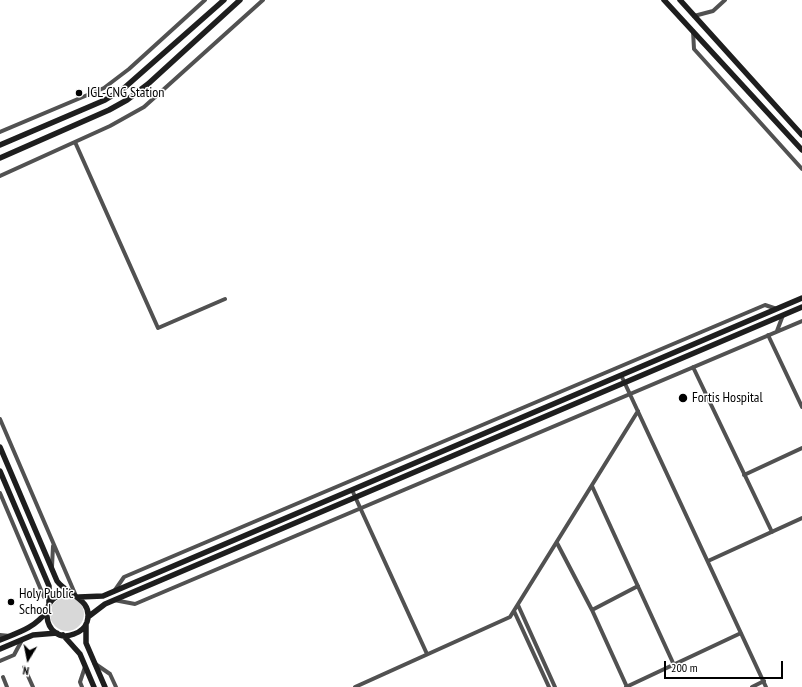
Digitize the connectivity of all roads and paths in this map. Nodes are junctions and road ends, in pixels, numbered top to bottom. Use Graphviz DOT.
graph roads {
  1 [pos="204,0"];
  2 [pos="224,0"];
  3 [pos="240,0"];
  4 [pos="263,0"];
  5 [pos="664,0"];
  6 [pos="680,0"];
  7 [pos="725,0"];
  8 [pos="694,16"];
  9 [pos="693,31"];
  10 [pos="0,132"];
  11 [pos="802,135"];
  12 [pos="75,142"];
  13 [pos="0,145"];
  14 [pos="802,150"];
  15 [pos="0,158"];
  16 [pos="802,169"];
  17 [pos="1,174"];
  18 [pos="802,298"];
  19 [pos="224,299"];
  20 [pos="802,307"];
  21 [pos="777,309"];
  22 [pos="783,315"];
  23 [pos="802,321"];
  24 [pos="778,331"];
  25 [pos="768,335"];
  26 [pos="693,367"];
  27 [pos="621,375"];
  28 [pos="625,383"];
  29 [pos="630,393"];
  30 [pos="802,407"];
  31 [pos="638,411"];
  32 [pos="0,419"];
  33 [pos="0,447"];
  34 [pos="802,448"];
  35 [pos="0,471"];
  36 [pos="744,475"];
  37 [pos="592,486"];
  38 [pos="352,490"];
  39 [pos="0,492"];
  40 [pos="356,498"];
  41 [pos="362,508"];
  42 [pos="802,518"];
  43 [pos="772,532"];
  44 [pos="557,543"];
  45 [pos="53,544"];
  46 [pos="29,561"];
  47 [pos="708,561"];
  48 [pos="41,566"];
  49 [pos="52,570"];
  50 [pos="638,586"];
  51 [pos="113,592"];
  52 [pos="76,596"];
  53 [pos="44,597"];
  54 [pos="113,600"];
  55 [pos="49,604"];
  56 [pos="518,605"];
  57 [pos="592,610"];
  58 [pos="514,611"];
  59 [pos="46,612"];
  60 [pos="88,617"];
  61 [pos="86,625"];
  62 [pos="57,633"];
  63 [pos="741,633"];
  64 [pos="0,635"];
  65 [pos="63,635"];
  66 [pos="10,636"];
  67 [pos="0,640"];
  68 [pos="22,640"];
  69 [pos="0,649"];
  70 [pos="427,654"];
  71 [pos="0,661"];
  72 [pos="94,662"];
  73 [pos="674,665"];
  74 [pos="85,666"];
  75 [pos="24,667"];
  76 [pos="3,677"];
  77 [pos="764,681"];
  78 [pos="7,687"];
  79 [pos="33,687"];
  80 [pos="82,687"];
  81 [pos="94,687"];
  82 [pos="104,687"];
  83 [pos="116,687"];
  84 [pos="356,687"];
  85 [pos="549,687"];
  86 [pos="555,687"];
  87 [pos="627,687"];
  88 [pos="752,687"];
  89 [pos="766,687"];
  1 -- 10 [label="street"];
  2 -- 13 [label="street"];
  3 -- 15 [label="street"];
  4 -- 12 [label="street"];
  5 -- 9 [label="street"];
  6 -- 8 [label="street"];
  7 -- 8 [label="street"];
  8 -- 11 [label="street"];
  9 -- 14 [label="street"];
  9 -- 16 [label="street"];
  12 -- 17 [label="street"];
  12 -- 19 [label="street"];
  18 -- 21 [label="street"];
  20 -- 22 [label="street"];
  21 -- 27 [label="street"];
  21 -- 51 [label="street"];
  22 -- 24 [label="street"];
  22 -- 28 [label="street"];
  23 -- 24 [label="street"];
  24 -- 25 [label="street"];
  25 -- 26 [label="street"];
  25 -- 30 [label="street"];
  26 -- 29 [label="street"];
  26 -- 36 [label="street"];
  27 -- 28 [label="street"];
  27 -- 38 [label="street"];
  28 -- 29 [label="street"];
  28 -- 40 [label="street"];
  29 -- 31 [label="street"];
  29 -- 41 [label="street"];
  31 -- 37 [label="street"];
  31 -- 47 [label="street"];
  32 -- 45 [label="street"];
  33 -- 49 [label="street"];
  34 -- 36 [label="street"];
  35 -- 48 [label="street"];
  36 -- 43 [label="street"];
  37 -- 44 [label="street"];
  37 -- 50 [label="street"];
  38 -- 40 [label="street"];
  38 -- 51 [label="street"];
  39 -- 46 [label="street"];
  40 -- 41 [label="street"];
  40 -- 54 [label="street"];
  41 -- 54 [label="street"];
  41 -- 70 [label="street"];
  42 -- 43 [label="street"];
  43 -- 47 [label="street"];
  44 -- 56 [label="street"];
  44 -- 57 [label="street"];
  45 -- 49 [label="street"];
  45 -- 52 [label="street"];
  46 -- 48 [label="street"];
  46 -- 53 [label="street"];
  47 -- 63 [label="street"];
  48 -- 55 [label="street"];
  49 -- 52 [label="street"];
  50 -- 57 [label="street"];
  50 -- 73 [label="street"];
  51 -- 52 [label="street"];
  52 -- 55 [label="street"];
  52 -- 60 [label="street"];
  54 -- 60 [label="street"];
  55 -- 59 [label="street"];
  56 -- 58 [label="street"];
  56 -- 86 [label="street"];
  57 -- 87 [label="street"];
  58 -- 70 [label="street"];
  58 -- 85 [label="street"];
  59 -- 62 [label="street"];
  59 -- 66 [label="street"];
  60 -- 61 [label="street"];
  61 -- 65 [label="street"];
  61 -- 72 [label="street"];
  62 -- 65 [label="street"];
  62 -- 68 [label="street"];
  63 -- 73 [label="street"];
  63 -- 77 [label="street"];
  64 -- 66 [label="street"];
  65 -- 74 [label="street"];
  66 -- 67 [label="street"];
  68 -- 69 [label="street"];
  68 -- 71 [label="street"];
  70 -- 84 [label="street"];
  72 -- 82 [label="street"];
  72 -- 83 [label="street"];
  73 -- 87 [label="street"];
  74 -- 80 [label="street"];
  74 -- 81 [label="street"];
  75 -- 79 [label="street"];
  76 -- 78 [label="street"];
  77 -- 88 [label="street"];
  77 -- 89 [label="street"];
}
